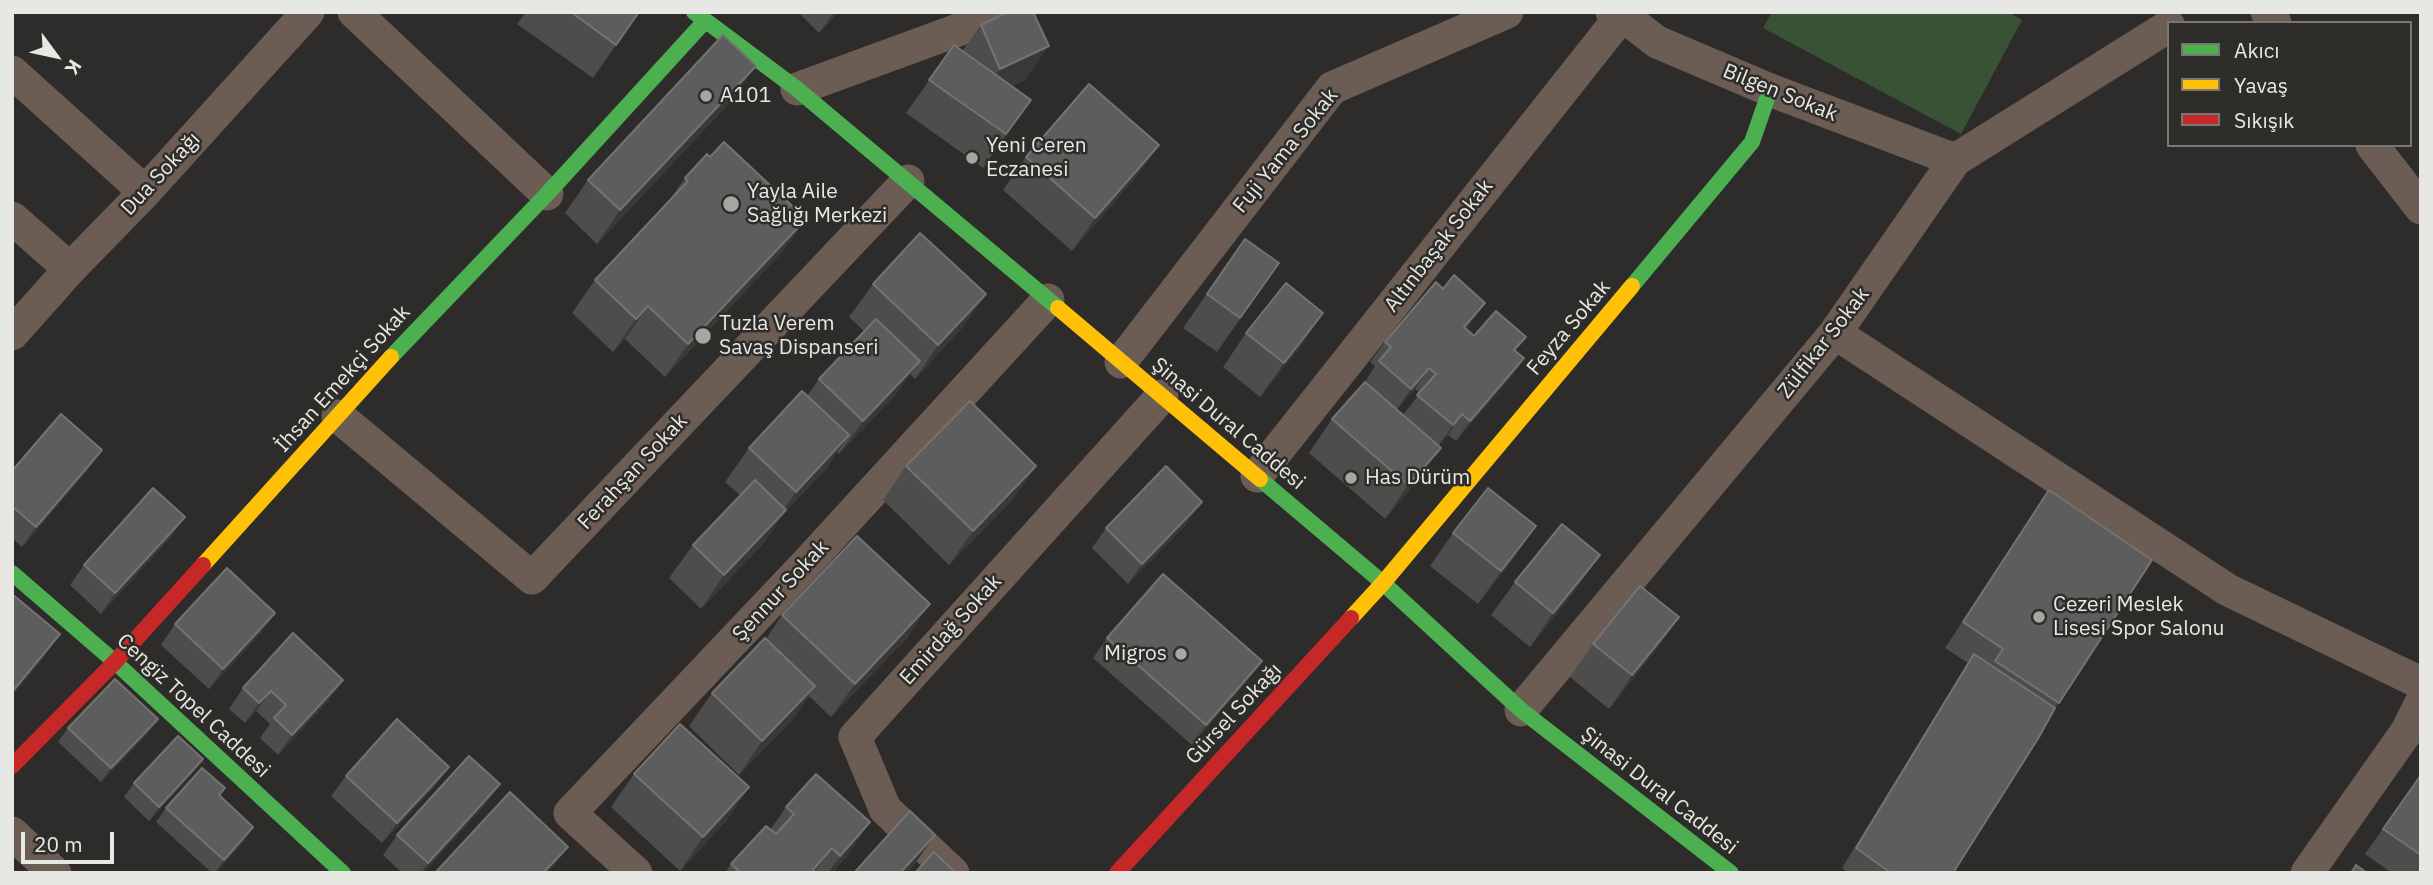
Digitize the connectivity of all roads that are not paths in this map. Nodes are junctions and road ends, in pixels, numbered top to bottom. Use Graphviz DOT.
graph roads {
  1 [pos="308,12"];
  2 [pos="354,12"];
  3 [pos="1007,12"];
  4 [pos="1507,12"];
  5 [pos="1617,14"];
  6 [pos="699,17"];
  7 [pos="2167,27"];
  8 [pos="12,72"];
  9 [pos="797,89"];
  10 [pos="1770,90"];
  11 [pos="2374,147"];
  12 [pos="1955,160"];
  13 [pos="908,181"];
  14 [pos="145,192"];
  15 [pos="547,194"];
  16 [pos="2421,208"];
  17 [pos="12,218"];
  18 [pos="70,269"];
  19 [pos="1048,300"];
  20 [pos="1835,333"];
  21 [pos="12,334"];
  22 [pos="1121,362"];
  23 [pos="1162,396"];
  24 [pos="338,416"];
  25 [pos="1257,476"];
  26 [pos="12,573"];
  27 [pos="1383,583"];
  28 [pos="115,662"];
  29 [pos="2421,682"];
  30 [pos="2421,703"];
  31 [pos="1521,710"];
  32 [pos="12,766"];
  33 [pos="12,833"];
  34 [pos="55,873"];
  35 [pos="343,873"];
  36 [pos="636,873"];
  37 [pos="953,873"];
  38 [pos="1116,873"];
  39 [pos="1731,873"];
  40 [pos="2307,873"];
  1 -- 14 [label="street, Dua Sokağı"];
  2 -- 15 [label="street"];
  3 -- 9 [label="street"];
  4 -- 22 [label="street, Fuji Yama Sokak"];
  5 -- 10 [label="street, Bilgen Sokak"];
  5 -- 25 [label="street, Altınbaşak Sokak"];
  6 -- 9 [label="street, Şinasi Dural Caddesi"];
  6 -- 15 [label="street, İhsan Emekçi Sokak"];
  7 -- 12 [label="street, Zülfikar Sokak"];
  8 -- 14 [label="street"];
  9 -- 13 [label="street, Şinasi Dural Caddesi"];
  10 -- 12 [label="street, Bilgen Sokak"];
  10 -- 27 [label="street, Feyza Sokak"];
  11 -- 16 [label="street"];
  12 -- 20 [label="street, Zülfikar Sokak"];
  13 -- 19 [label="street, Şinasi Dural Caddesi"];
  13 -- 24 [label="street, Ferahşan Sokak"];
  14 -- 18 [label="street, Dua Sokağı"];
  15 -- 24 [label="street, İhsan Emekçi Sokak"];
  17 -- 18 [label="street"];
  18 -- 21 [label="street, Dua Sokağı"];
  19 -- 22 [label="street, Şinasi Dural Caddesi"];
  19 -- 36 [label="street, Şennur Sokak"];
  20 -- 29 [label="street"];
  20 -- 31 [label="street, Zülfikar Sokak"];
  22 -- 23 [label="street, Şinasi Dural Caddesi"];
  23 -- 25 [label="street, Şinasi Dural Caddesi"];
  23 -- 37 [label="street, Emirdağ Sokak"];
  24 -- 28 [label="street, İhsan Emekçi Sokak"];
  25 -- 27 [label="street, Şinasi Dural Caddesi"];
  26 -- 28 [label="street, Cengiz Topel Caddesi"];
  27 -- 31 [label="street, Şinasi Dural Caddesi"];
  27 -- 38 [label="street, Gürsel Sokağı"];
  28 -- 32 [label="street, İhsan Emekçi Sokak"];
  28 -- 35 [label="street, Cengiz Topel Caddesi"];
  30 -- 40 [label="street"];
  31 -- 39 [label="street, Şinasi Dural Caddesi"];
  33 -- 34 [label="street"];
}
